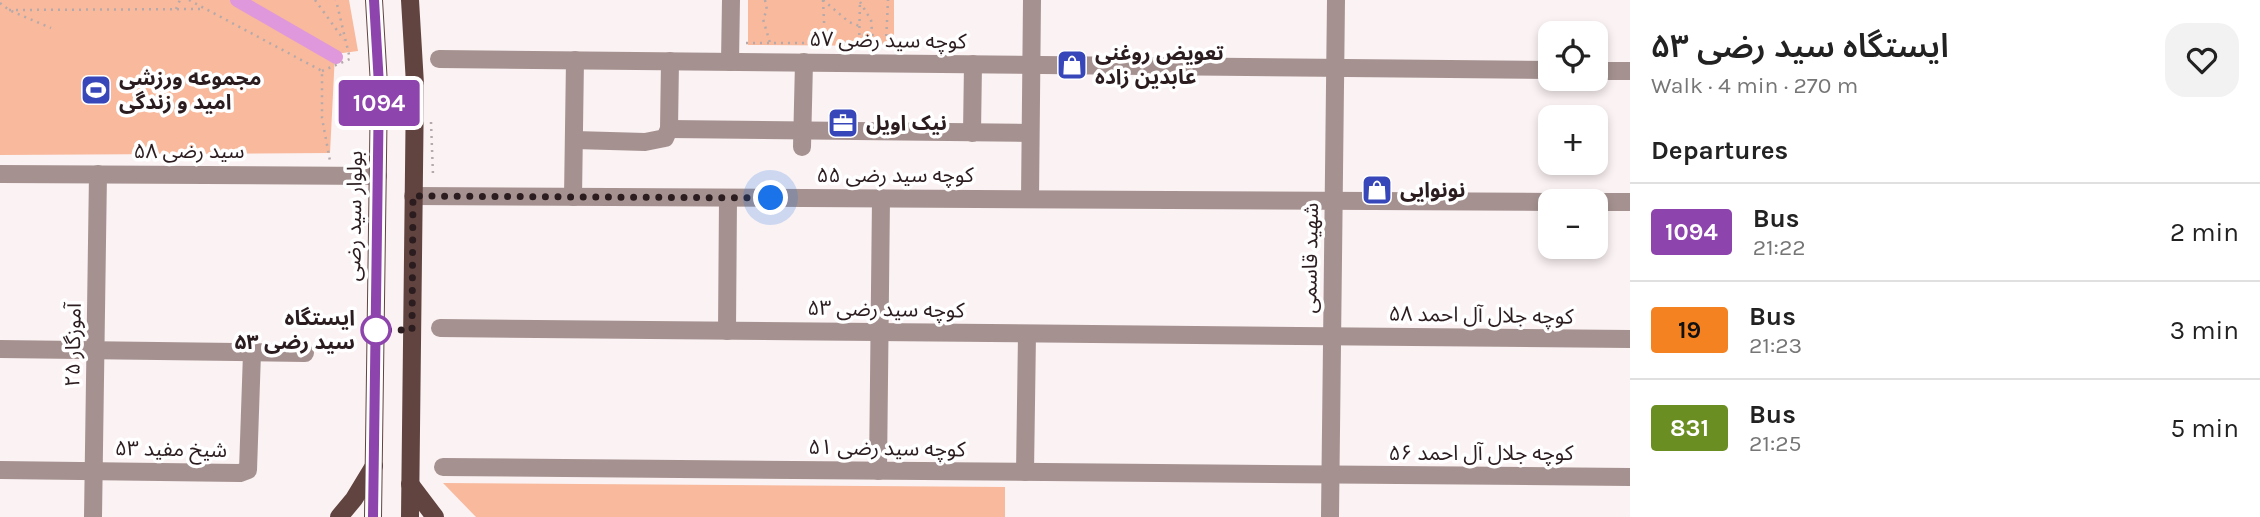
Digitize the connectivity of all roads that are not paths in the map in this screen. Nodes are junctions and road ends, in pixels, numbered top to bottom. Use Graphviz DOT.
graph roads {
  1 [pos="374,0"];
  2 [pos="411,0"];
  3 [pos="731,0"];
  4 [pos="1032,0"];
  5 [pos="1336,0"];
  6 [pos="439,59"];
  7 [pos="575,60"];
  8 [pos="670,61"];
  9 [pos="730,62"];
  10 [pos="804,62"];
  11 [pos="974,64"];
  12 [pos="1031,65"];
  13 [pos="1335,67"];
  14 [pos="1538,70"];
  15 [pos="1608,71"];
  16 [pos="1630,71"];
  17 [pos="668,129"];
  18 [pos="972,132"];
  19 [pos="1030,133"];
  20 [pos="802,139"];
  21 [pos="575,140"];
  22 [pos="0,174"];
  23 [pos="98,174"];
  24 [pos="377,176"];
  25 [pos="413,196"];
  26 [pos="573,197"];
  27 [pos="728,198"];
  28 [pos="881,198"];
  29 [pos="1030,199"];
  30 [pos="1334,201"];
  31 [pos="1538,202"];
  32 [pos="1608,202"];
  33 [pos="1630,202"];
  34 [pos="440,328"];
  35 [pos="727,331"];
  36 [pos="880,332"];
  37 [pos="1027,334"];
  38 [pos="1332,336"];
  39 [pos="1630,339"];
  40 [pos="0,349"];
  41 [pos="95,351"];
  42 [pos="252,353"];
  43 [pos="304,353"];
  44 [pos="374,466"];
  45 [pos="443,467"];
  46 [pos="0,470"];
  47 [pos="94,471"];
  48 [pos="878,471"];
  49 [pos="1025,472"];
  50 [pos="1331,475"];
  51 [pos="1630,477"];
  52 [pos="410,484"];
  53 [pos="93,517"];
  54 [pos="339,517"];
  55 [pos="373,517"];
  56 [pos="410,517"];
  57 [pos="435,517"];
  58 [pos="1330,517"];
  1 -- 24 [label="main road, بولوار سید رضی"];
  2 -- 25 [label="main road"];
  3 -- 9 [label="street"];
  4 -- 12 [label="street"];
  5 -- 13 [label="street, شهید قاسمی"];
  6 -- 7 [label="street, کوچه سید رضی ۵۷"];
  7 -- 8 [label="street, کوچه سید رضی ۵۷"];
  7 -- 21 [label="street"];
  8 -- 9 [label="street, کوچه سید رضی ۵۷"];
  8 -- 17 [label="street"];
  9 -- 10 [label="street, کوچه سید رضی ۵۷"];
  10 -- 11 [label="street, کوچه سید رضی ۵۷"];
  10 -- 20 [label="street"];
  11 -- 12 [label="street, کوچه سید رضی ۵۷"];
  11 -- 18 [label="street"];
  12 -- 13 [label="street, کوچه سید رضی ۵۷"];
  12 -- 19 [label="street"];
  13 -- 14 [label="street, کوچه سید رضی ۵۷"];
  13 -- 30 [label="street, شهید قاسمی"];
  15 -- 16 [label="street"];
  17 -- 20 [label="street"];
  17 -- 21 [label="street"];
  18 -- 19 [label="street"];
  18 -- 20 [label="street"];
  19 -- 29 [label="street"];
  21 -- 26 [label="street"];
  22 -- 23 [label="street, سید رضی ۵۸"];
  23 -- 24 [label="street, سید رضی ۵۸"];
  23 -- 41 [label="street, آموزگار ۲۵"];
  24 -- 44 [label="main road, بولوار سید رضی"];
  25 -- 26 [label="street, کوچه سید رضی ۵۵"];
  25 -- 52 [label="main road"];
  26 -- 27 [label="street, کوچه سید رضی ۵۵"];
  27 -- 28 [label="street, کوچه سید رضی ۵۵"];
  27 -- 35 [label="street"];
  28 -- 29 [label="street, کوچه سید رضی ۵۵"];
  28 -- 36 [label="street"];
  29 -- 30 [label="street, کوچه سید رضی ۵۵"];
  30 -- 31 [label="street, کوچه سید رضی ۵۵"];
  30 -- 38 [label="street, شهید قاسمی"];
  32 -- 33 [label="street"];
  34 -- 35 [label="street, کوچه سید رضی ۵۳"];
  35 -- 36 [label="street, کوچه سید رضی ۵۳"];
  36 -- 37 [label="street, کوچه سید رضی ۵۳"];
  36 -- 48 [label="street"];
  37 -- 38 [label="street, کوچه سید رضی ۵۳"];
  37 -- 49 [label="street"];
  38 -- 39 [label="street, کوچه جلال آل احمد ۵۸"];
  38 -- 50 [label="street, شهید قاسمی"];
  40 -- 41 [label="street"];
  41 -- 42 [label="street"];
  41 -- 47 [label="street, آموزگار ۲۵"];
  42 -- 43 [label="street"];
  42 -- 47 [label="street, شیخ مفید ۵۳"];
  44 -- 54 [label="main road"];
  44 -- 55 [label="main road, بولوار سید رضی"];
  45 -- 48 [label="street, کوچه سید رضی ۵۱"];
  46 -- 47 [label="street, شیخ مفید ۵۳"];
  47 -- 53 [label="street, آموزگار ۲۵"];
  48 -- 49 [label="street, کوچه سید رضی ۵۱"];
  49 -- 50 [label="street, کوچه سید رضی ۵۱"];
  50 -- 51 [label="street, کوچه جلال آل احمد ۵۶"];
  50 -- 58 [label="street, شهید قاسمی"];
  52 -- 56 [label="main road"];
  52 -- 57 [label="main road"];
}
